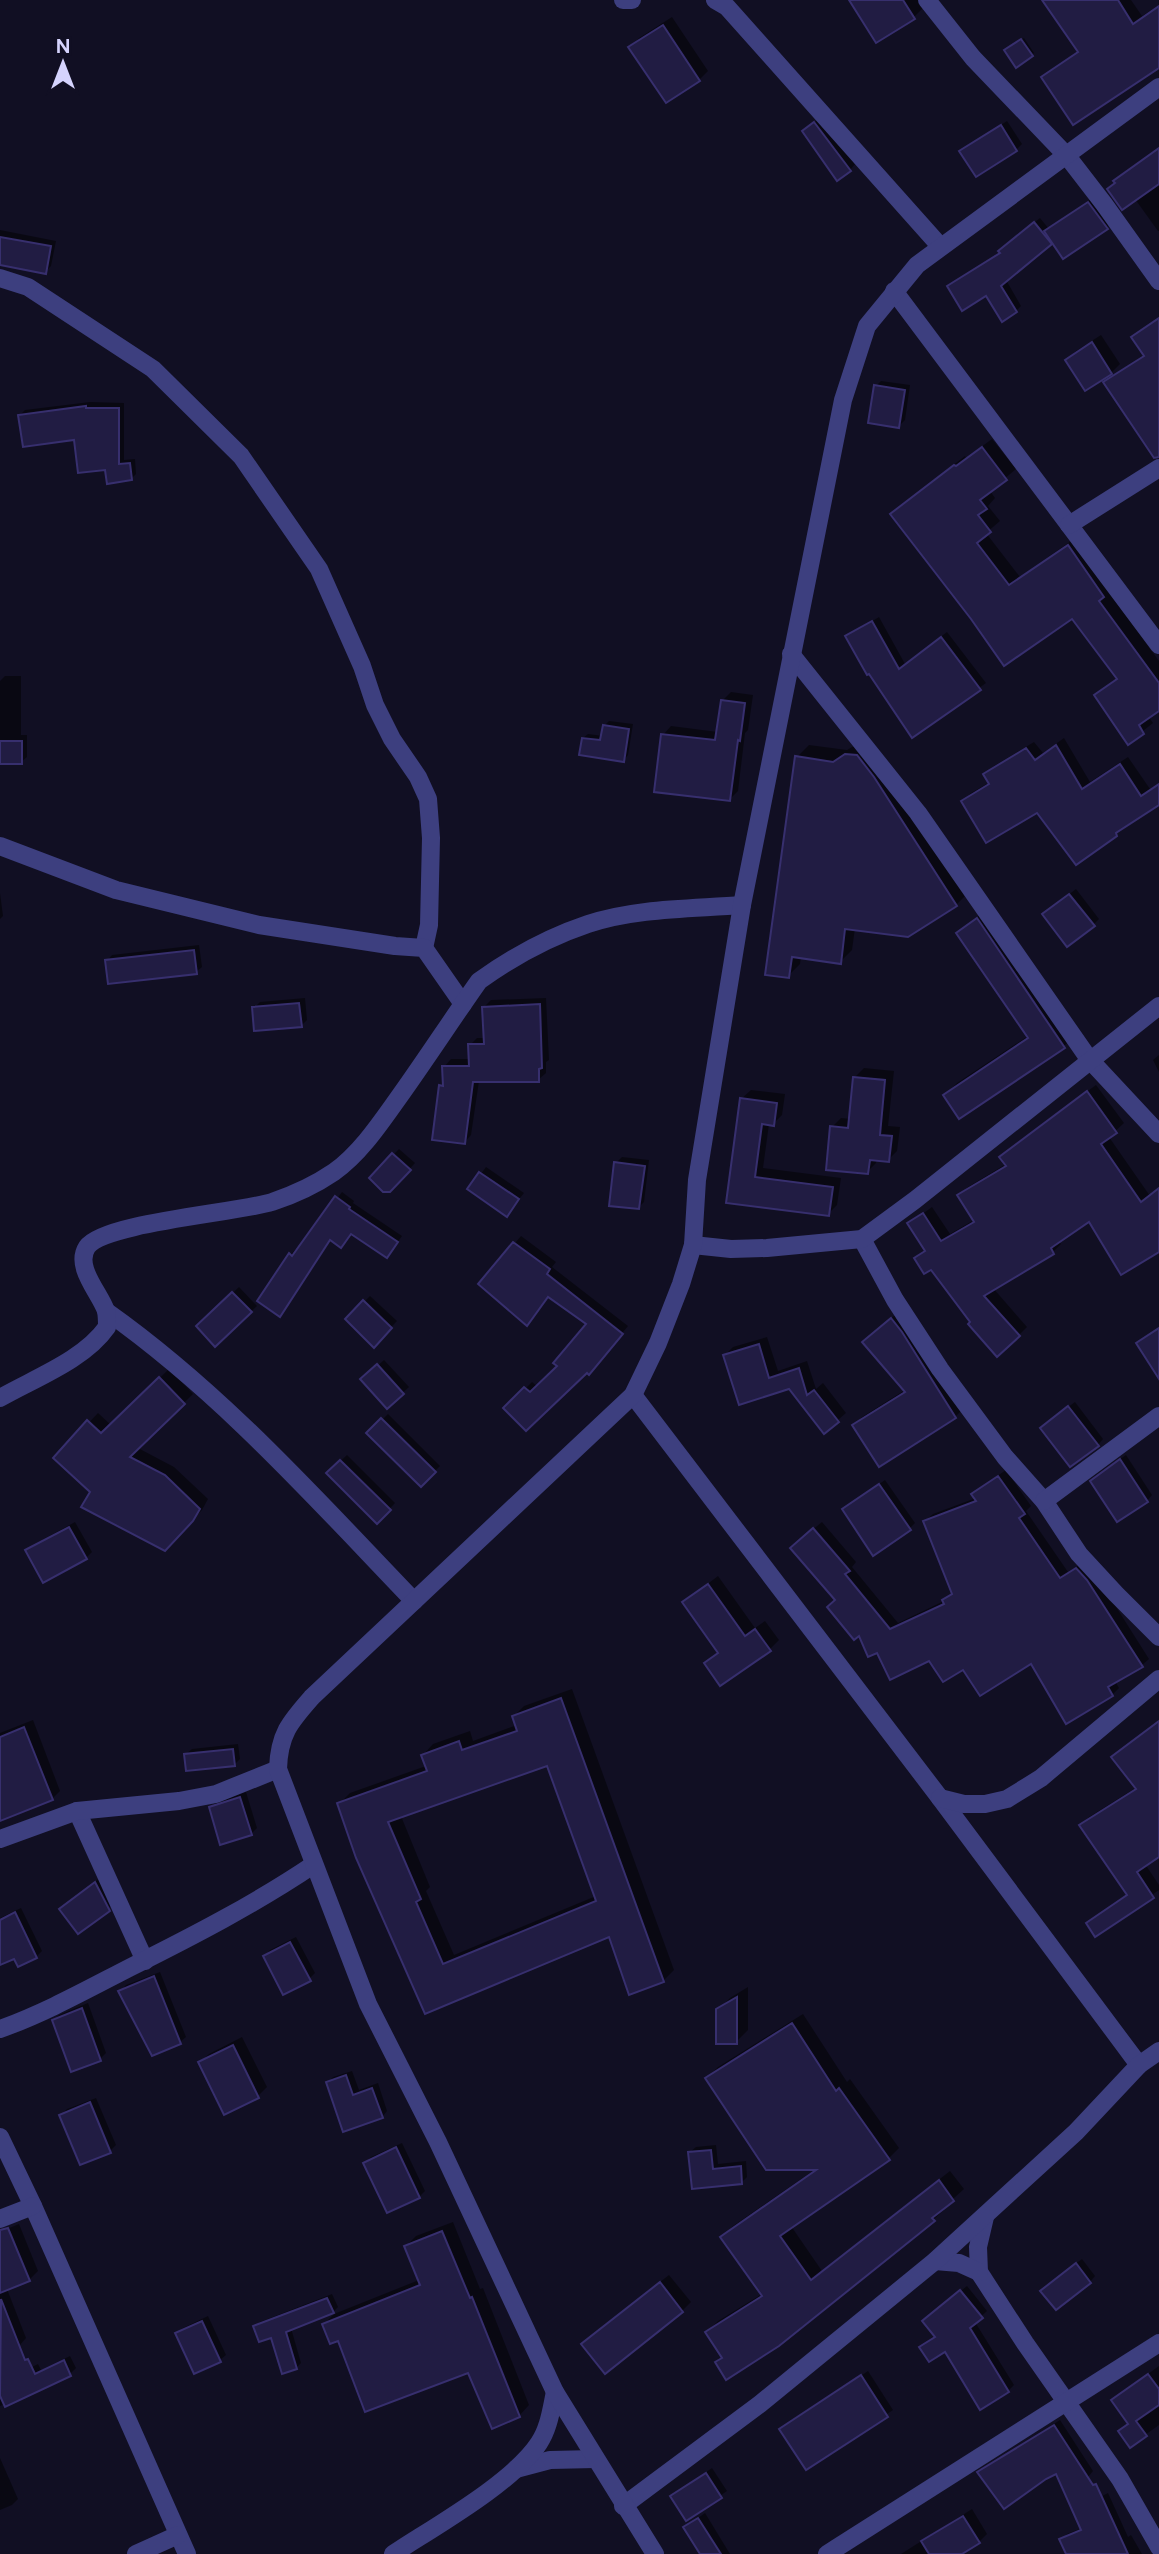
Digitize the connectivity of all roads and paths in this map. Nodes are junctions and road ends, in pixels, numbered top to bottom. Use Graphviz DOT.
graph roads {
  1 [pos="623,0"];
  2 [pos="632,0"];
  3 [pos="716,0"];
  4 [pos="927,0"];
  5 [pos="1159,87"];
  6 [pos="1067,156"];
  7 [pos="940,246"];
  8 [pos="0,278"];
  9 [pos="1159,281"];
  10 [pos="894,291"];
  11 [pos="1159,468"];
  12 [pos="1069,525"];
  13 [pos="1159,645"];
  14 [pos="791,654"];
  15 [pos="0,846"];
  16 [pos="742,905"];
  17 [pos="424,948"];
  18 [pos="463,1004"];
  19 [pos="1159,1006"];
  20 [pos="1089,1059"];
  21 [pos="1159,1135"];
  22 [pos="863,1239"];
  23 [pos="692,1245"];
  24 [pos="106,1311"];
  25 [pos="634,1395"];
  26 [pos="0,1398"];
  27 [pos="1159,1416"];
  28 [pos="1044,1501"];
  29 [pos="414,1601"];
  30 [pos="1159,1637"];
  31 [pos="1159,1679"];
  32 [pos="278,1769"];
  33 [pos="940,1798"];
  34 [pos="77,1811"];
  35 [pos="0,1839"];
  36 [pos="313,1865"];
  37 [pos="145,1961"];
  38 [pos="0,2029"];
  39 [pos="1159,2051"];
  40 [pos="1139,2065"];
  41 [pos="0,2137"];
  42 [pos="33,2206"];
  43 [pos="985,2217"];
  44 [pos="0,2219"];
  45 [pos="935,2261"];
  46 [pos="979,2272"];
  47 [pos="1159,2343"];
  48 [pos="555,2392"];
  49 [pos="1067,2403"];
  50 [pos="595,2459"];
  51 [pos="516,2469"];
  52 [pos="624,2506"];
  53 [pos="178,2535"];
  54 [pos="1159,2547"];
  55 [pos="136,2554"];
  56 [pos="187,2554"];
  57 [pos="393,2554"];
  58 [pos="655,2554"];
  59 [pos="828,2554"];
  1 -- 2 [label="street"];
  3 -- 7 [label="street"];
  4 -- 6 [label="street"];
  5 -- 6 [label="street"];
  6 -- 7 [label="street"];
  6 -- 9 [label="street"];
  7 -- 10 [label="street"];
  8 -- 17 [label="street"];
  10 -- 12 [label="street"];
  10 -- 14 [label="street"];
  11 -- 12 [label="street"];
  12 -- 13 [label="street"];
  14 -- 16 [label="street"];
  14 -- 20 [label="street"];
  15 -- 17 [label="street"];
  16 -- 18 [label="street"];
  16 -- 23 [label="street"];
  17 -- 18 [label="street"];
  18 -- 24 [label="street"];
  19 -- 20 [label="street"];
  20 -- 21 [label="street"];
  20 -- 22 [label="street"];
  22 -- 23 [label="street"];
  22 -- 28 [label="street"];
  23 -- 25 [label="street"];
  24 -- 26 [label="street"];
  24 -- 29 [label="street"];
  25 -- 29 [label="street"];
  25 -- 33 [label="street"];
  27 -- 28 [label="street"];
  28 -- 30 [label="street"];
  29 -- 32 [label="street"];
  31 -- 33 [label="street"];
  32 -- 34 [label="street"];
  32 -- 36 [label="street"];
  33 -- 40 [label="street"];
  34 -- 35 [label="street"];
  34 -- 37 [label="street"];
  36 -- 37 [label="street"];
  36 -- 48 [label="street"];
  37 -- 38 [label="street"];
  39 -- 40 [label="street"];
  40 -- 43 [label="street"];
  41 -- 42 [label="street"];
  42 -- 44 [label="street"];
  42 -- 53 [label="street"];
  43 -- 45 [label="street"];
  43 -- 46 [label="street"];
  45 -- 46 [label="street"];
  45 -- 52 [label="street"];
  46 -- 49 [label="street"];
  47 -- 49 [label="street"];
  48 -- 50 [label="street"];
  48 -- 51 [label="street"];
  49 -- 54 [label="street"];
  49 -- 59 [label="street"];
  50 -- 51 [label="street"];
  50 -- 52 [label="street"];
  51 -- 57 [label="street"];
  52 -- 58 [label="street"];
  53 -- 55 [label="street"];
  53 -- 56 [label="street"];
}
